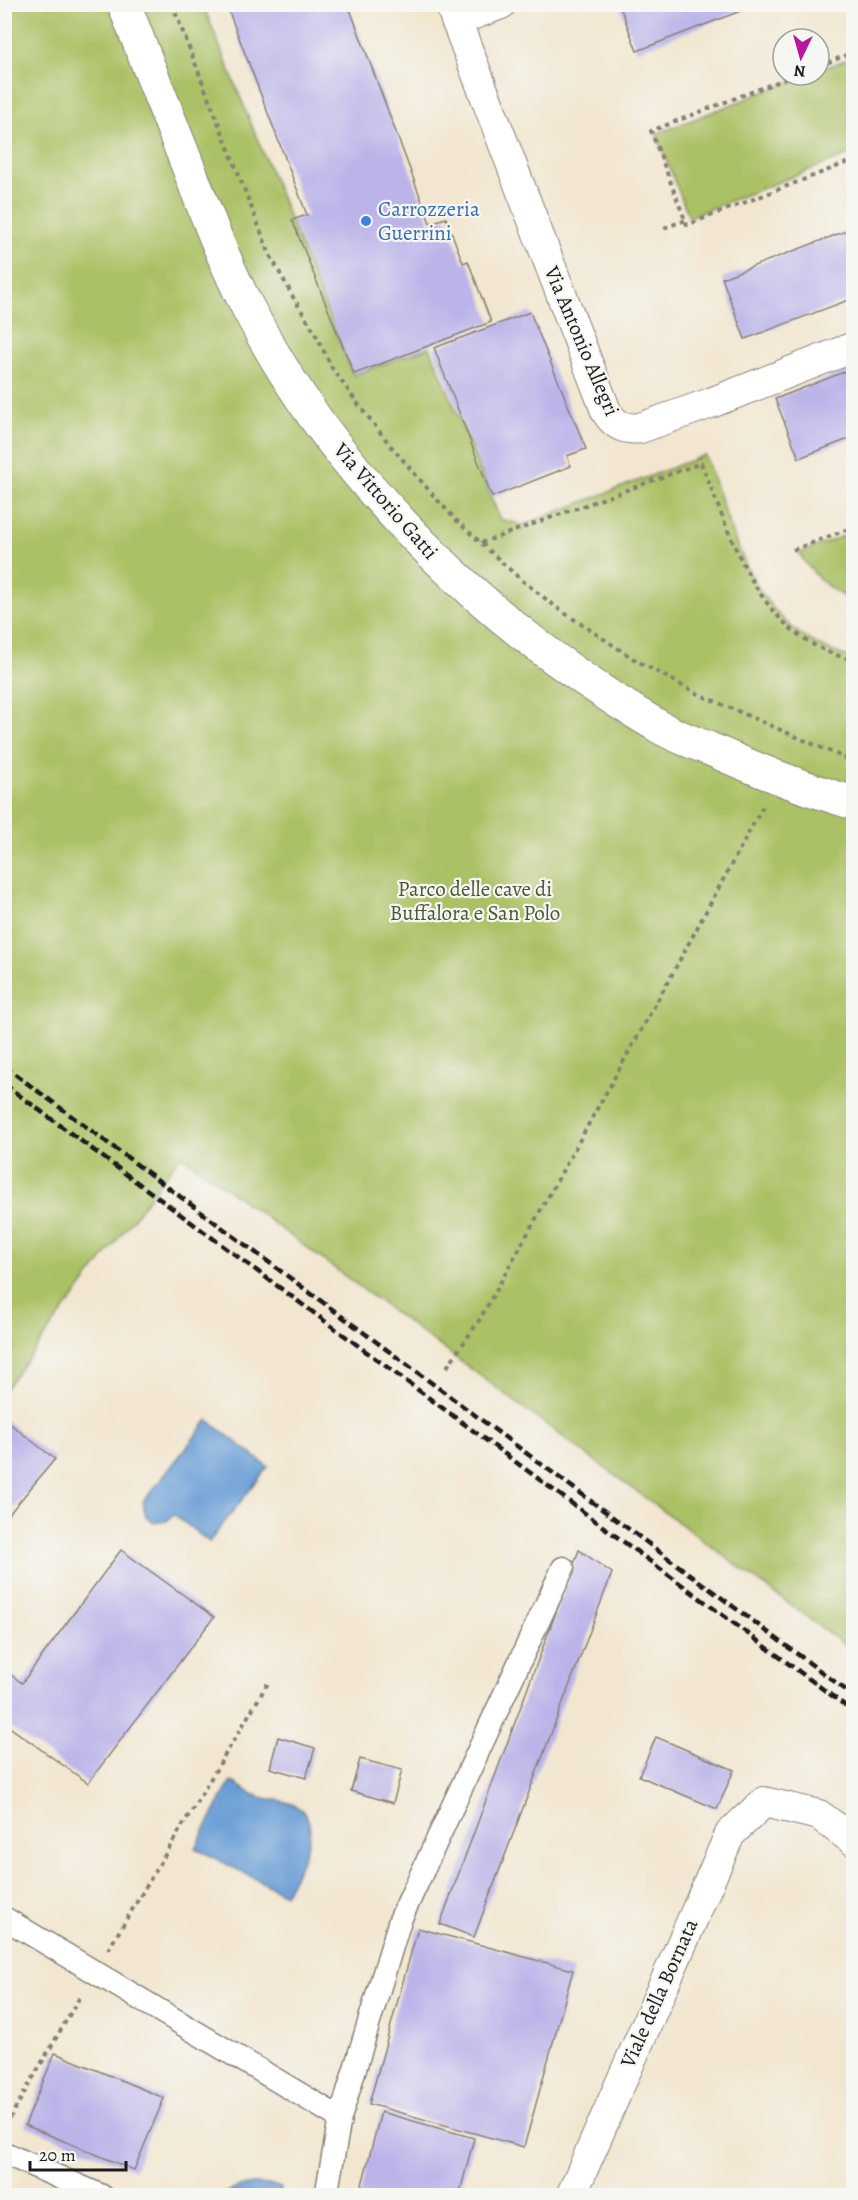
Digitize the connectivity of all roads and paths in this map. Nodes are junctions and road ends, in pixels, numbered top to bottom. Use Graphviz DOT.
graph roads {
  1 [pos="124,4"];
  2 [pos="172,4"];
  3 [pos="501,4"];
  4 [pos="453,13"];
  5 [pos="854,52"];
  6 [pos="831,61"];
  7 [pos="771,84"];
  8 [pos="854,160"];
  9 [pos="686,220"];
  10 [pos="664,228"];
  11 [pos="854,347"];
  12 [pos="854,526"];
  13 [pos="481,543"];
  14 [pos="793,550"];
  15 [pos="854,660"];
  16 [pos="854,762"];
  17 [pos="773,776"];
  18 [pos="854,803"];
  19 [pos="447,1367"];
  20 [pos="563,1568"];
  21 [pos="268,1683"];
  22 [pos="854,1841"];
  23 [pos="4,1918"];
  24 [pos="95,1971"];
  25 [pos="340,2118"];
  26 [pos="4,2127"];
  27 [pos="4,2153"];
  28 [pos="102,2196"];
  29 [pos="326,2196"];
  30 [pos="570,2196"];
  1 -- 17 [label="street, Via Vittorio Gatti"];
  2 -- 13 [label="path"];
  3 -- 4 [label="street, Via Antonio Allegri"];
  4 -- 11 [label="street, Via Antonio Allegri"];
  5 -- 6 [label="path"];
  7 -- 9 [label="path"];
  8 -- 9 [label="path"];
  9 -- 10 [label="path"];
  12 -- 14 [label="path"];
  13 -- 15 [label="path"];
  13 -- 16 [label="path"];
  17 -- 18 [label="street, Via Vittorio Gatti"];
  17 -- 19 [label="path"];
  20 -- 25 [label="street"];
  21 -- 24 [label="path"];
  22 -- 30 [label="street, Viale della Bornata"];
  23 -- 24 [label="street"];
  24 -- 25 [label="street"];
  24 -- 26 [label="path"];
  25 -- 29 [label="street"];
  27 -- 28 [label="street"];
}
